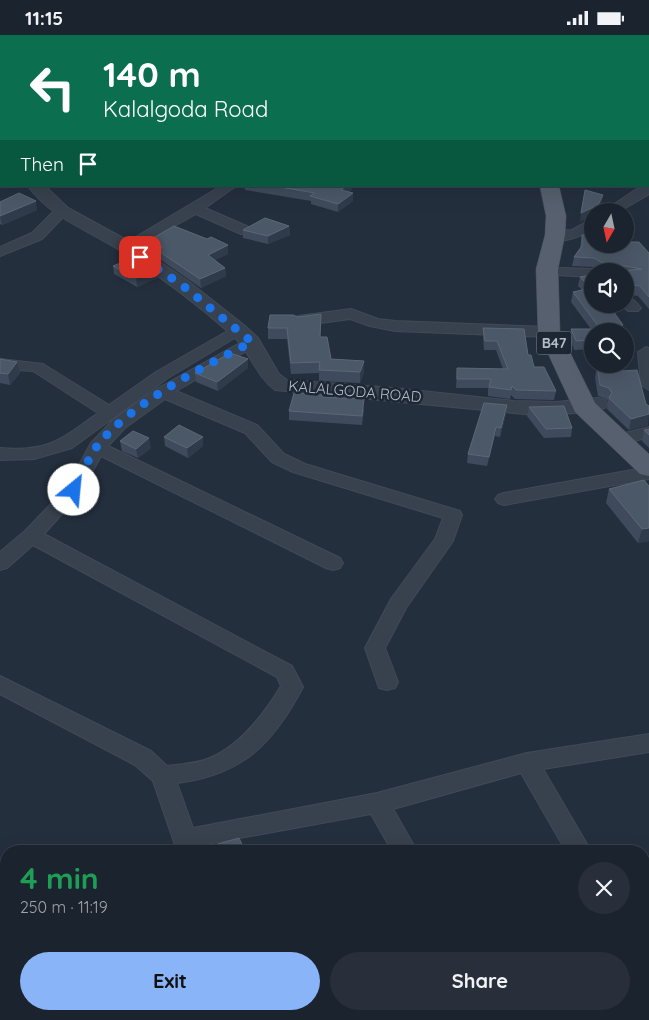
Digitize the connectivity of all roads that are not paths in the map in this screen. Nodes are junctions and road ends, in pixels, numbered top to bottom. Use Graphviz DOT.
graph roads {
  1 [pos="37,187"];
  2 [pos="229,187"];
  3 [pos="549,187"];
  4 [pos="562,187"];
  5 [pos="649,190"];
  6 [pos="624,203"];
  7 [pos="197,210"];
  8 [pos="62,211"];
  9 [pos="584,228"];
  10 [pos="246,231"];
  11 [pos="560,235"];
  12 [pos="126,247"];
  13 [pos="0,252"];
  14 [pos="561,272"];
  15 [pos="584,273"];
  16 [pos="298,321"];
  17 [pos="549,332"];
  18 [pos="245,336"];
  19 [pos="646,352"];
  20 [pos="0,364"];
  21 [pos="649,385"];
  22 [pos="163,392"];
  23 [pos="591,405"];
  24 [pos="108,412"];
  25 [pos="640,434"];
  26 [pos="97,447"];
  27 [pos="0,454"];
  28 [pos="649,454"];
  29 [pos="649,468"];
  30 [pos="649,473"];
  31 [pos="504,499"];
  32 [pos="32,536"];
  33 [pos="0,563"];
  34 [pos="333,563"];
  35 [pos="387,683"];
  36 [pos="0,684"];
  37 [pos="649,743"];
  38 [pos="527,762"];
  39 [pos="163,776"];
  40 [pos="377,803"];
  41 [pos="185,845"];
  42 [pos="190,845"];
  43 [pos="402,845"];
  44 [pos="575,845"];
  1 -- 8 [label="street, KALALGODA ROAD"];
  2 -- 7 [label="street"];
  3 -- 11 [label="main road, B47"];
  4 -- 11 [label="main road, B47"];
  5 -- 6 [label="street"];
  7 -- 10 [label="street"];
  7 -- 12 [label="street"];
  8 -- 12 [label="street, KALALGODA ROAD"];
  8 -- 13 [label="street"];
  9 -- 11 [label="street"];
  11 -- 14 [label="main road, B47"];
  11 -- 17 [label="main road, B47"];
  12 -- 18 [label="street, KALALGODA ROAD"];
  14 -- 15 [label="street"];
  14 -- 23 [label="main road, B47"];
  16 -- 17 [label="street"];
  17 -- 23 [label="main road, B47"];
  18 -- 22 [label="street"];
  18 -- 23 [label="street, KALALGODA ROAD"];
  18 -- 24 [label="street"];
  19 -- 21 [label="street"];
  20 -- 24 [label="street"];
  22 -- 26 [label="street"];
  22 -- 35 [label="street"];
  23 -- 25 [label="main road, B47"];
  23 -- 29 [label="main road, B47"];
  24 -- 27 [label="street"];
  25 -- 28 [label="main road, B47"];
  26 -- 32 [label="street"];
  26 -- 34 [label="street"];
  30 -- 31 [label="street"];
  32 -- 33 [label="street"];
  32 -- 39 [label="street"];
  36 -- 39 [label="street"];
  37 -- 38 [label="street"];
  38 -- 40 [label="street"];
  38 -- 44 [label="street"];
  39 -- 41 [label="street"];
  40 -- 42 [label="street"];
  40 -- 43 [label="street"];
}
